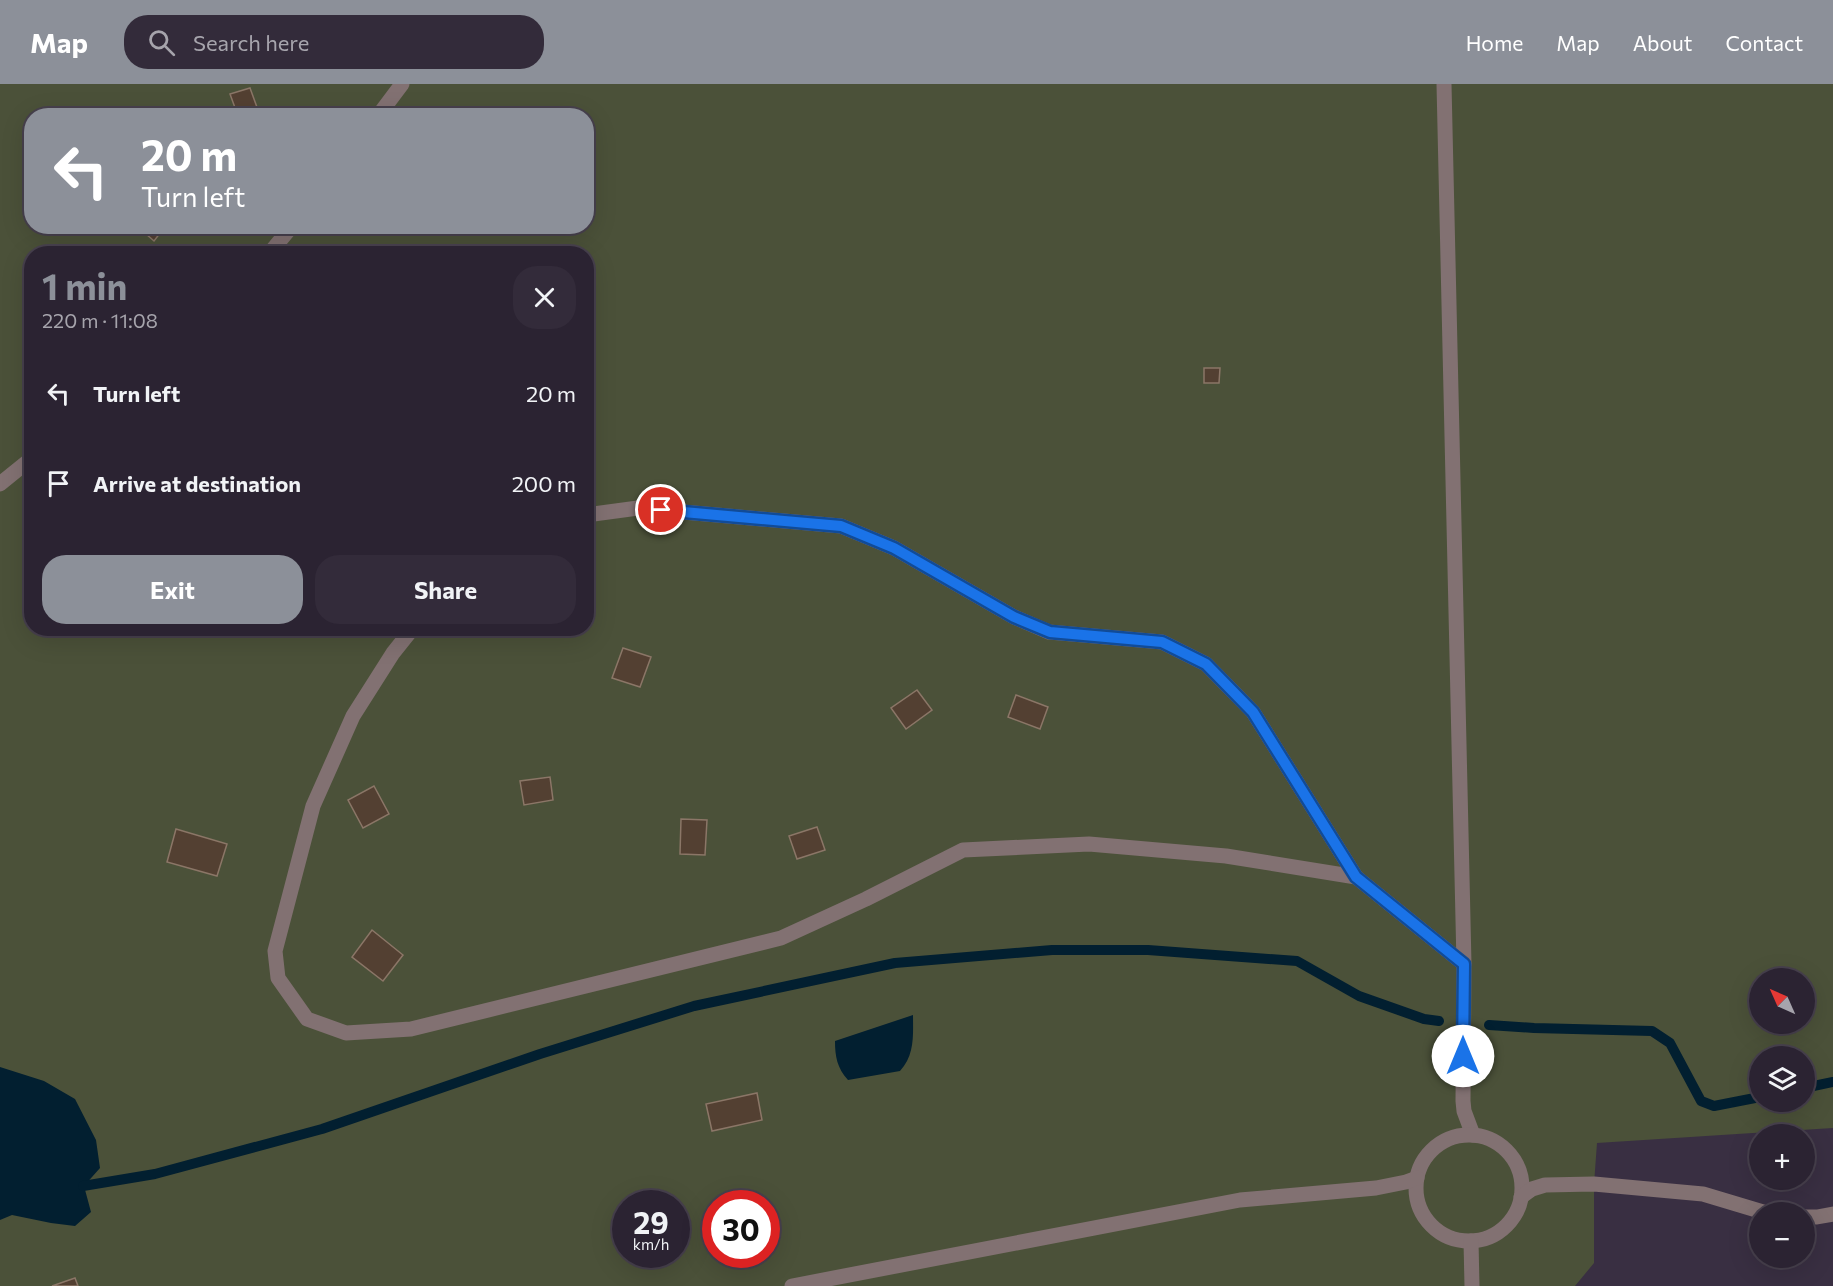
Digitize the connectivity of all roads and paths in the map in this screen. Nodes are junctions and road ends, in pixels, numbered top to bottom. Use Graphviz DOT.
graph roads {
  1 [pos="402,84"];
  2 [pos="1444,84"];
  3 [pos="384,108"];
  4 [pos="285,234"];
  5 [pos="276,246"];
  6 [pos="24,464"];
  7 [pos="0,484"];
  8 [pos="594,513"];
  9 [pos="407,636"];
  10 [pos="1356,877"];
  11 [pos="1464,964"];
  12 [pos="1463,1101"];
  13 [pos="1473,1135"];
  14 [pos="1454,1137"];
  15 [pos="1417,1178"];
  16 [pos="1521,1181"];
  17 [pos="1545,1185"];
  18 [pos="1376,1188"];
  19 [pos="1521,1197"];
  20 [pos="1418,1201"];
  21 [pos="1749,1208"];
  22 [pos="1833,1214"];
  23 [pos="1815,1217"];
  24 [pos="1446,1236"];
  25 [pos="1471,1241"];
  26 [pos="1472,1279"];
  27 [pos="792,1286"];
  1 -- 3 [label="street"];
  2 -- 11 [label="street"];
  4 -- 5 [label="street"];
  6 -- 7 [label="street"];
  8 -- 10 [label="street"];
  9 -- 10 [label="street"];
  10 -- 11 [label="street"];
  11 -- 12 [label="street"];
  12 -- 13 [label="street"];
  12 -- 14 [label="street"];
  13 -- 14 [label="street"];
  13 -- 16 [label="street"];
  14 -- 15 [label="street"];
  15 -- 18 [label="street"];
  15 -- 20 [label="street"];
  16 -- 17 [label="street"];
  16 -- 19 [label="street"];
  17 -- 19 [label="street"];
  17 -- 21 [label="street"];
  18 -- 20 [label="street"];
  18 -- 27 [label="street"];
  19 -- 25 [label="street"];
  20 -- 24 [label="street"];
  22 -- 23 [label="street"];
  24 -- 25 [label="street"];
  24 -- 26 [label="street"];
  25 -- 26 [label="street"];
}
